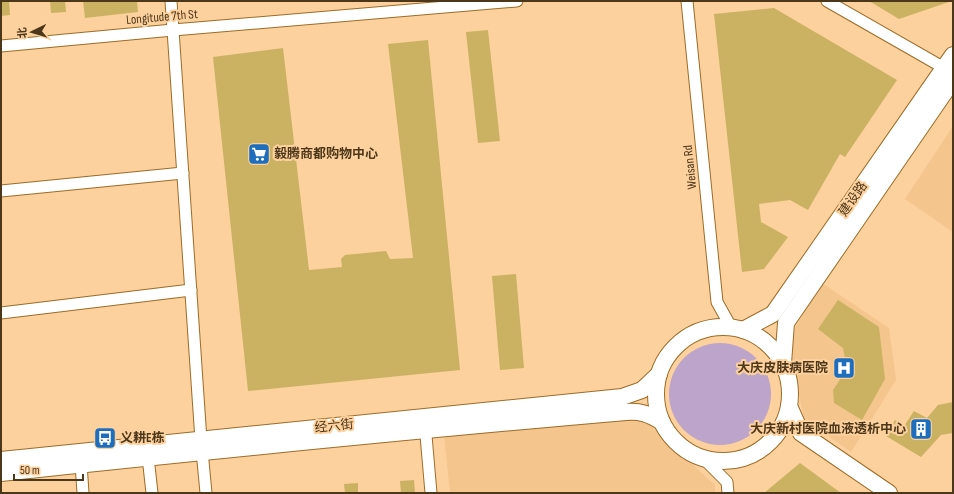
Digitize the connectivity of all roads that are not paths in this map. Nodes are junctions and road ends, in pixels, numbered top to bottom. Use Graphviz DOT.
graph roads {
  1 [pos="170,1"];
  2 [pos="517,1"];
  3 [pos="687,1"];
  4 [pos="827,1"];
  5 [pos="173,30"];
  6 [pos="1,46"];
  7 [pos="951,69"];
  8 [pos="183,173"];
  9 [pos="1,191"];
  10 [pos="191,290"];
  11 [pos="1,313"];
  12 [pos="737,328"];
  13 [pos="783,363"];
  14 [pos="659,374"];
  15 [pos="789,406"];
  16 [pos="662,422"];
  17 [pos="425,423"];
  18 [pos="201,446"];
  19 [pos="148,457"];
  20 [pos="704,459"];
  21 [pos="1,460"];
  22 [pos="81,464"];
  23 [pos="1,473"];
  24 [pos="83,493"];
  25 [pos="152,493"];
  26 [pos="206,493"];
  27 [pos="431,493"];
  28 [pos="728,493"];
  29 [pos="888,493"];
  1 -- 5 [label="street"];
  2 -- 5 [label="street, Longitude 7th St"];
  3 -- 12 [label="street, Weisan Rd"];
  4 -- 7 [label="street"];
  5 -- 6 [label="street, Longitude 7th St"];
  5 -- 8 [label="street"];
  7 -- 12 [label="main road, 建设路"];
  7 -- 13 [label="main road, 建设路"];
  8 -- 9 [label="street"];
  8 -- 10 [label="street"];
  10 -- 11 [label="street"];
  10 -- 18 [label="street"];
  12 -- 13 [label="main road"];
  12 -- 14 [label="main road"];
  13 -- 15 [label="main road"];
  14 -- 16 [label="main road"];
  14 -- 17 [label="main road, 经六街"];
  15 -- 20 [label="main road"];
  15 -- 29 [label="main road"];
  16 -- 17 [label="main road, 经六街"];
  16 -- 20 [label="main road"];
  17 -- 18 [label="main road, 经六街"];
  17 -- 27 [label="street"];
  18 -- 19 [label="main road, 经六街"];
  18 -- 21 [label="main road, 经六街"];
  18 -- 26 [label="street"];
  19 -- 22 [label="main road, 经六街"];
  19 -- 25 [label="street"];
  20 -- 28 [label="street"];
  22 -- 23 [label="main road, 经六街"];
  22 -- 24 [label="street"];
}
